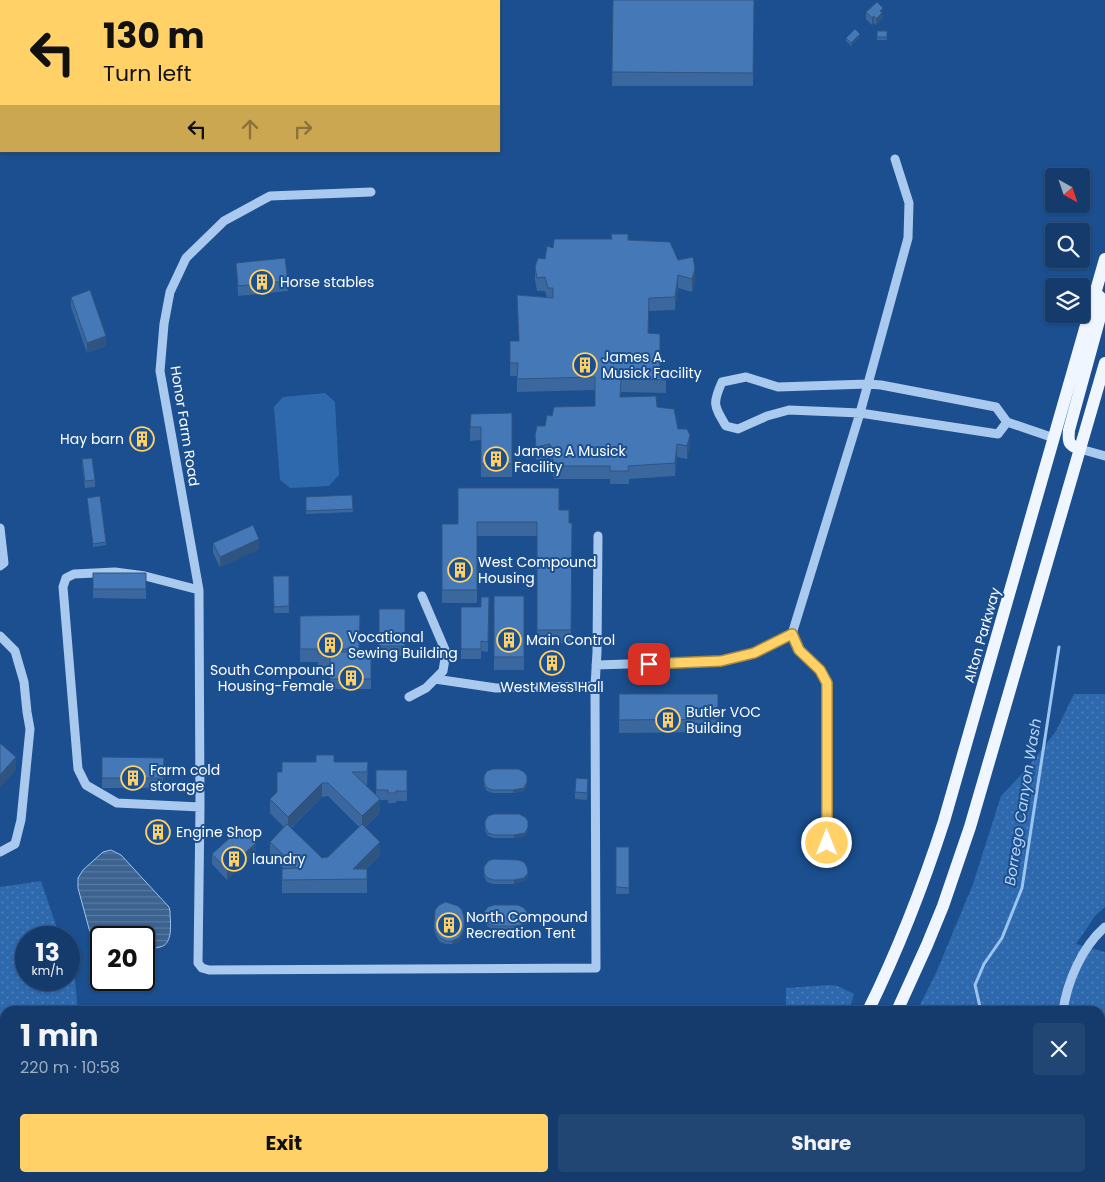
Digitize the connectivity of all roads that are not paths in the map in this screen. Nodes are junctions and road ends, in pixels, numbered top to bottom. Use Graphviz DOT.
graph roads {
  1 [pos="895,159"];
  2 [pos="371,192"];
  3 [pos="1105,259"];
  4 [pos="1095,294"];
  5 [pos="1105,363"];
  6 [pos="868,384"];
  7 [pos="860,412"];
  8 [pos="1007,422"];
  9 [pos="1054,438"];
  10 [pos="1080,449"];
  11 [pos="1105,456"];
  12 [pos="0,528"];
  13 [pos="598,536"];
  14 [pos="0,566"];
  15 [pos="198,590"];
  16 [pos="422,596"];
  17 [pos="792,634"];
  18 [pos="0,636"];
  19 [pos="596,665"];
  20 [pos="435,679"];
  21 [pos="595,686"];
  22 [pos="408,697"];
  23 [pos="200,807"];
  24 [pos="0,852"];
  25 [pos="827,862"];
  26 [pos="1105,927"];
  27 [pos="870,1006"];
  28 [pos="899,1006"];
  29 [pos="1064,1006"];
  1 -- 6 [label="street"];
  2 -- 15 [label="street, Honor Farm Road"];
  3 -- 4 [label="main road, Alton Parkway"];
  4 -- 9 [label="main road, Alton Parkway"];
  4 -- 10 [label="main road"];
  5 -- 10 [label="main road"];
  6 -- 7 [label="street"];
  6 -- 7 [label="street"];
  6 -- 8 [label="street"];
  7 -- 8 [label="street"];
  7 -- 17 [label="street"];
  8 -- 9 [label="street"];
  9 -- 27 [label="main road, Alton Parkway"];
  10 -- 11 [label="street"];
  10 -- 28 [label="main road"];
  12 -- 14 [label="street"];
  13 -- 19 [label="street"];
  15 -- 23 [label="street, Honor Farm Road"];
  15 -- 23 [label="street"];
  16 -- 20 [label="street"];
  17 -- 19 [label="street"];
  17 -- 25 [label="street"];
  18 -- 24 [label="street"];
  19 -- 21 [label="street"];
  20 -- 21 [label="street"];
  20 -- 22 [label="street"];
  21 -- 23 [label="street, Honor Farm Road"];
  26 -- 29 [label="street"];
}
